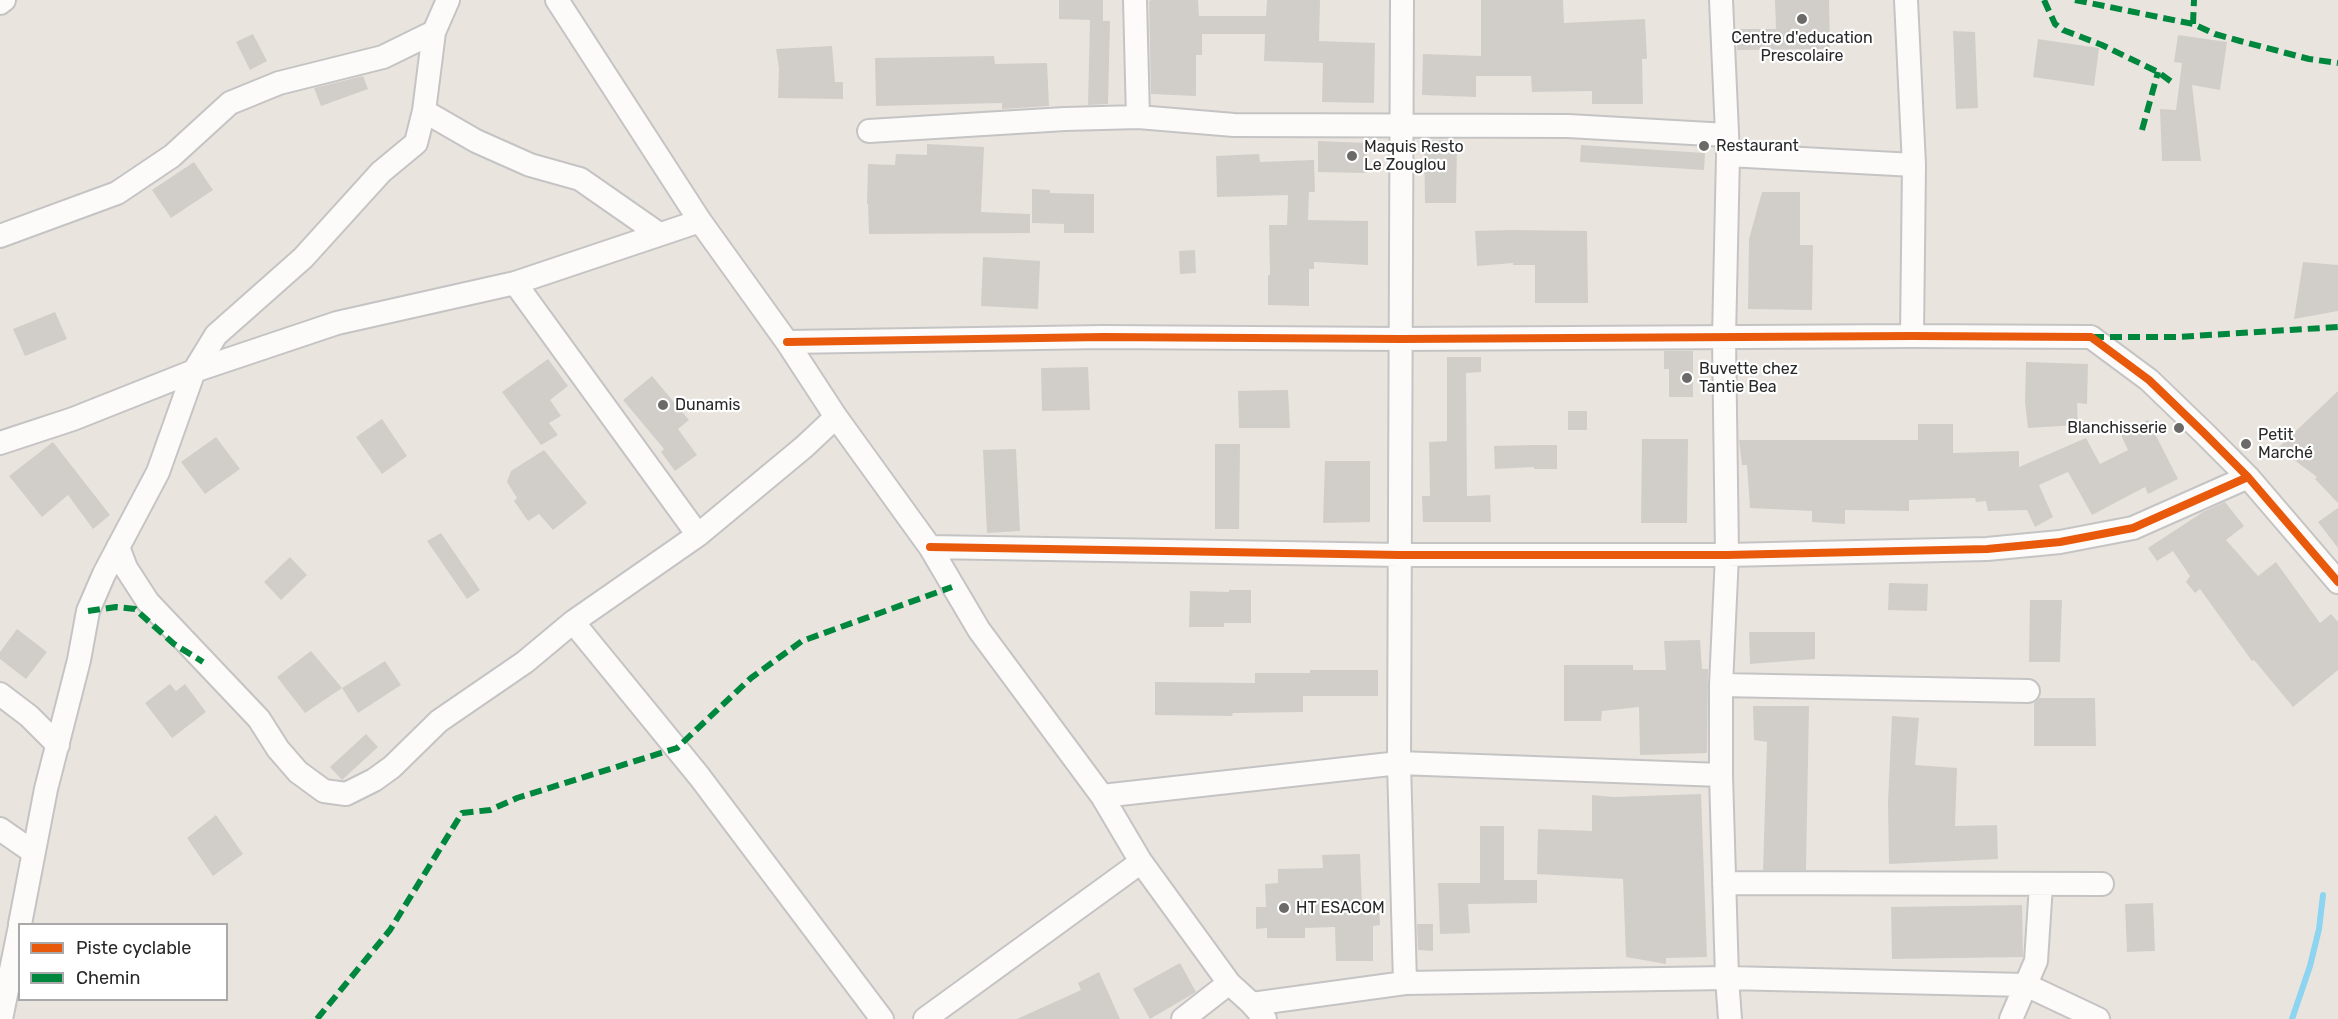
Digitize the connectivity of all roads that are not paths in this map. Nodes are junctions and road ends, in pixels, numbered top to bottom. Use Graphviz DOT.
graph roads {
  1 [pos="4,0"];
  2 [pos="448,0"];
  3 [pos="557,0"];
  4 [pos="1136,0"];
  5 [pos="1402,0"];
  6 [pos="1721,0"];
  7 [pos="1906,0"];
  8 [pos="0,3"];
  9 [pos="434,32"];
  10 [pos="424,111"];
  11 [pos="1138,117"];
  12 [pos="1401,126"];
  13 [pos="869,131"];
  14 [pos="1727,145"];
  15 [pos="1914,165"];
  16 [pos="700,221"];
  17 [pos="659,234"];
  18 [pos="0,236"];
  19 [pos="514,282"];
  20 [pos="1911,336"];
  21 [pos="1724,338"];
  22 [pos="1401,339"];
  23 [pos="787,342"];
  24 [pos="194,371"];
  25 [pos="836,417"];
  26 [pos="0,443"];
  27 [pos="2248,477"];
  28 [pos="698,535"];
  29 [pos="930,547"];
  30 [pos="118,548"];
  31 [pos="1400,555"];
  32 [pos="1727,555"];
  33 [pos="2338,582"];
  34 [pos="573,622"];
  35 [pos="1721,685"];
  36 [pos="2028,691"];
  37 [pos="0,694"];
  38 [pos="58,745"];
  39 [pos="1399,764"];
  40 [pos="1720,775"];
  41 [pos="1102,796"];
  42 [pos="0,829"];
  43 [pos="33,852"];
  44 [pos="1141,862"];
  45 [pos="1724,883"];
  46 [pos="2102,884"];
  47 [pos="2042,885"];
  48 [pos="20,923"];
  49 [pos="18,935"];
  50 [pos="1726,978"];
  51 [pos="1230,983"];
  52 [pos="1405,983"];
  53 [pos="2026,985"];
  54 [pos="1259,1011"];
  55 [pos="1,1019"];
  56 [pos="882,1019"];
  57 [pos="926,1019"];
  58 [pos="1183,1019"];
  59 [pos="1730,1019"];
  60 [pos="2011,1019"];
  61 [pos="2098,1019"];
  1 -- 8 [label="street"];
  2 -- 9 [label="street"];
  3 -- 16 [label="street"];
  4 -- 11 [label="street"];
  5 -- 12 [label="street"];
  6 -- 14 [label="street"];
  7 -- 15 [label="street"];
  9 -- 10 [label="street"];
  9 -- 18 [label="street"];
  10 -- 17 [label="street"];
  10 -- 24 [label="street"];
  11 -- 12 [label="street"];
  11 -- 13 [label="street"];
  12 -- 14 [label="street"];
  12 -- 22 [label="street"];
  14 -- 15 [label="street"];
  14 -- 21 [label="street"];
  15 -- 20 [label="street"];
  16 -- 17 [label="street"];
  16 -- 23 [label="street"];
  17 -- 19 [label="street"];
  19 -- 24 [label="street"];
  19 -- 28 [label="street"];
  20 -- 21 [label="street"];
  20 -- 27 [label="street"];
  21 -- 22 [label="street"];
  21 -- 32 [label="street"];
  22 -- 23 [label="street"];
  22 -- 31 [label="street"];
  23 -- 25 [label="street"];
  24 -- 26 [label="street"];
  24 -- 30 [label="street"];
  25 -- 28 [label="street"];
  25 -- 29 [label="street"];
  27 -- 32 [label="street"];
  27 -- 33 [label="street"];
  28 -- 34 [label="street"];
  29 -- 31 [label="street"];
  29 -- 41 [label="street"];
  30 -- 34 [label="street"];
  30 -- 38 [label="street"];
  31 -- 32 [label="street"];
  31 -- 39 [label="street"];
  32 -- 35 [label="street"];
  34 -- 56 [label="street"];
  35 -- 36 [label="street"];
  35 -- 40 [label="street"];
  37 -- 38 [label="street"];
  38 -- 43 [label="street"];
  39 -- 40 [label="street"];
  39 -- 41 [label="street"];
  39 -- 52 [label="street"];
  40 -- 45 [label="street"];
  41 -- 44 [label="street"];
  42 -- 43 [label="street"];
  43 -- 48 [label="street"];
  44 -- 51 [label="street"];
  44 -- 57 [label="street"];
  45 -- 47 [label="street"];
  45 -- 50 [label="street"];
  46 -- 47 [label="street"];
  47 -- 53 [label="street"];
  49 -- 55 [label="street"];
  50 -- 52 [label="street"];
  50 -- 53 [label="street"];
  50 -- 59 [label="street"];
  51 -- 54 [label="street"];
  51 -- 58 [label="street"];
  52 -- 54 [label="street"];
  53 -- 60 [label="street"];
  53 -- 61 [label="street"];
}
